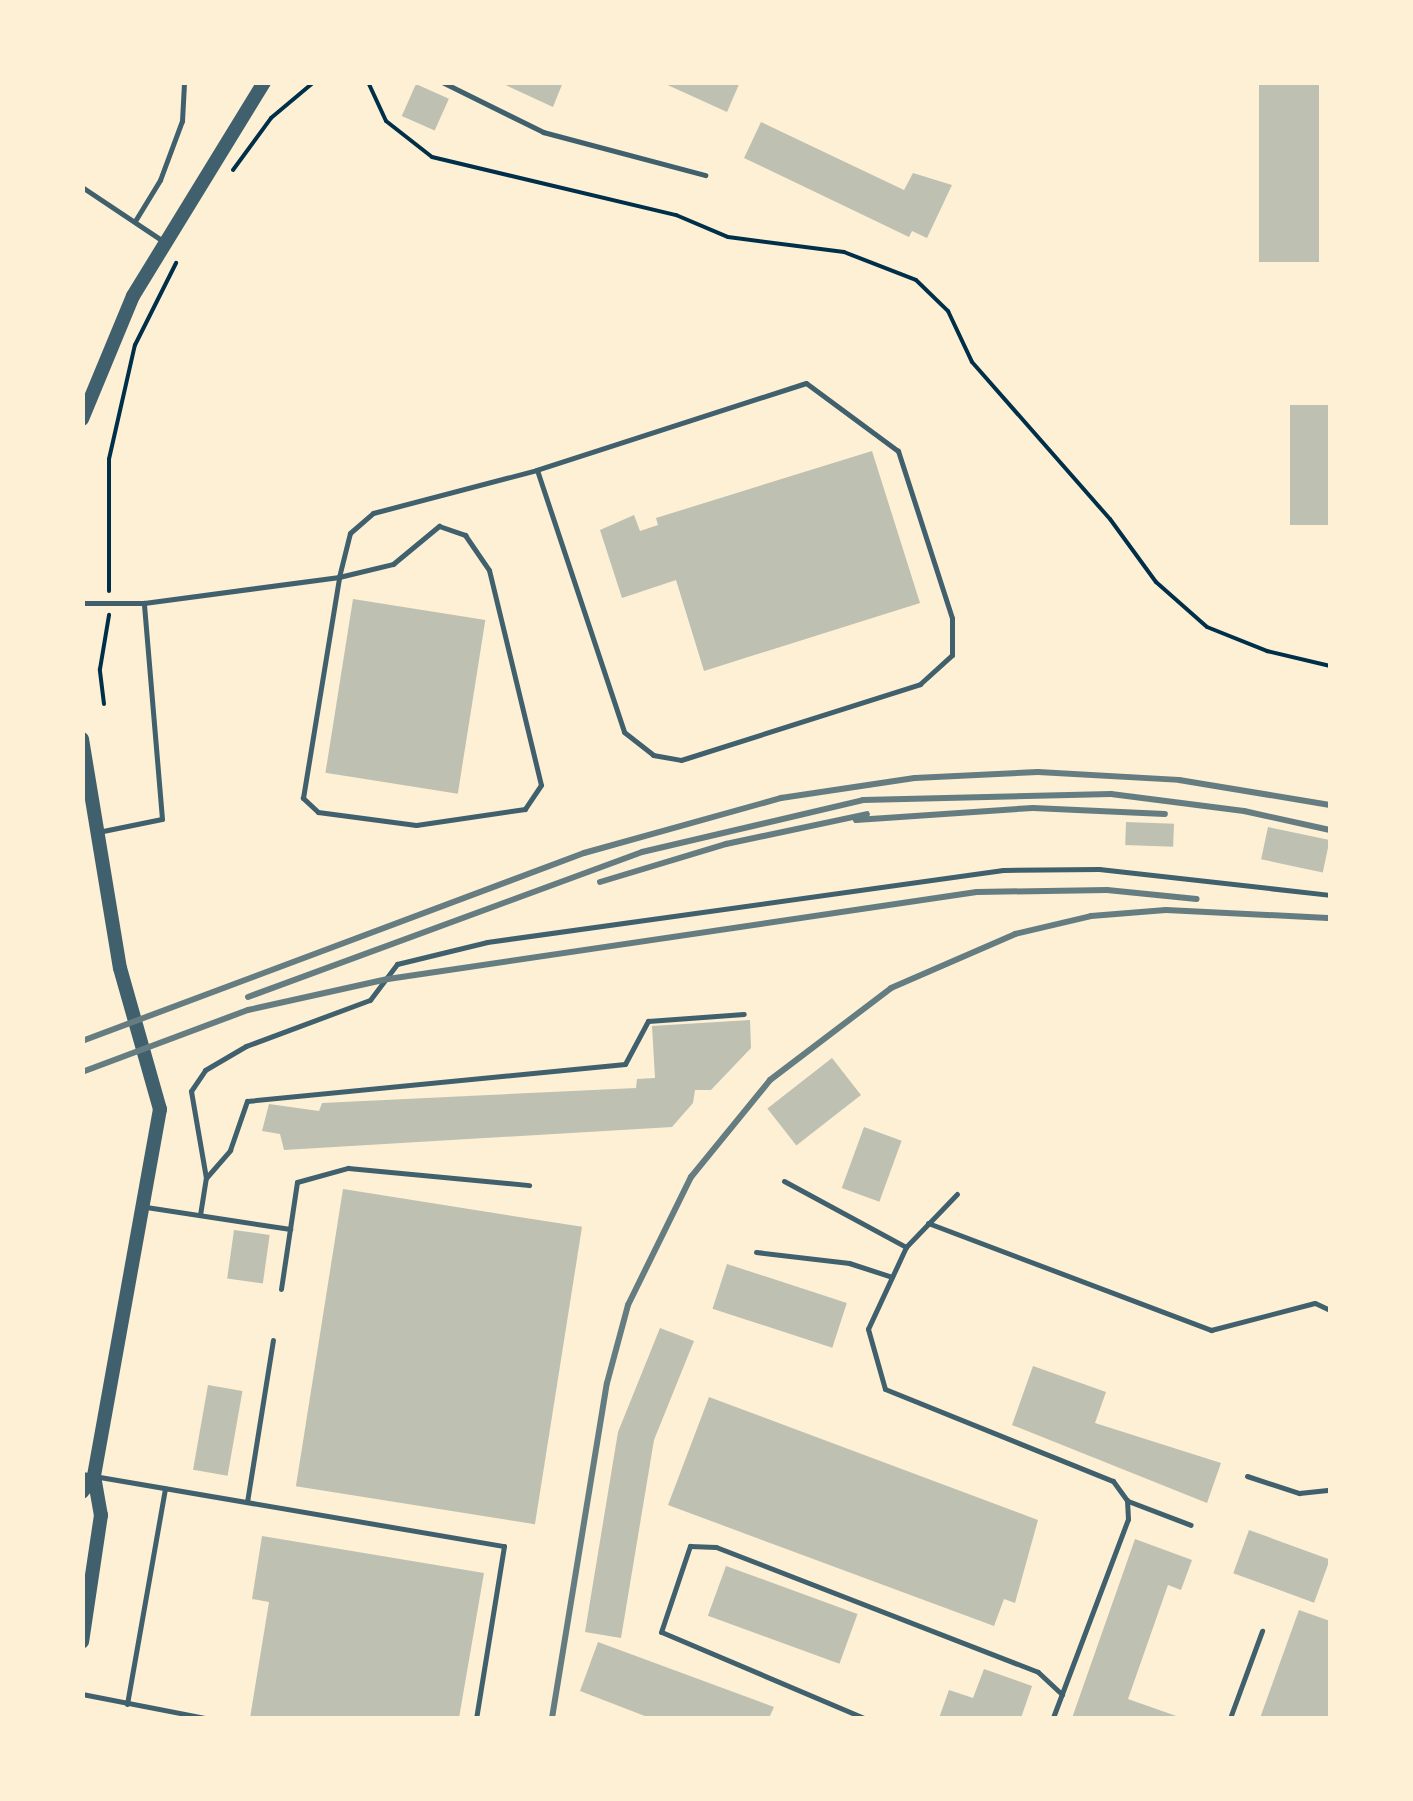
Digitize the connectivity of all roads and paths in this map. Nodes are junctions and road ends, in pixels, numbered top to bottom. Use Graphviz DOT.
graph roads {
  1 [pos="184,82"];
  2 [pos="264,82"];
  3 [pos="314,82"];
  4 [pos="368,82"];
  5 [pos="442,82"];
  6 [pos="1330,82"];
  7 [pos="1330,120"];
  8 [pos="231,174"];
  9 [pos="705,174"];
  10 [pos="82,187"];
  11 [pos="135,221"];
  12 [pos="166,242"];
  13 [pos="184,248"];
  14 [pos="82,419"];
  15 [pos="537,470"];
  16 [pos="338,577"];
  17 [pos="110,600"];
  18 [pos="82,603"];
  19 [pos="144,603"];
  20 [pos="1330,666"];
  21 [pos="104,704"];
  22 [pos="82,738"];
  23 [pos="96,832"];
  24 [pos="1330,895"];
  25 [pos="744,1014"];
  26 [pos="206,1178"];
  27 [pos="784,1181"];
  28 [pos="529,1185"];
  29 [pos="958,1194"];
  30 [pos="146,1206"];
  31 [pos="200,1215"];
  32 [pos="928,1224"];
  33 [pos="290,1229"];
  34 [pos="906,1247"];
  35 [pos="756,1252"];
  36 [pos="892,1277"];
  37 [pos="281,1289"];
  38 [pos="1330,1310"];
  39 [pos="272,1340"];
  40 [pos="88,1475"];
  41 [pos="1247,1476"];
  42 [pos="165,1488"];
  43 [pos="1330,1490"];
  44 [pos="82,1492"];
  45 [pos="1127,1500"];
  46 [pos="247,1502"];
  47 [pos="1190,1525"];
  48 [pos="1262,1631"];
  49 [pos="82,1642"];
  50 [pos="82,1694"];
  51 [pos="1062,1694"];
  52 [pos="127,1704"];
  53 [pos="205,1718"];
  54 [pos="476,1718"];
  55 [pos="864,1718"];
  56 [pos="1053,1718"];
  57 [pos="1230,1718"];
  1 -- 11 [label="lane"];
  2 -- 12 [label="street"];
  3 -- 8 [label="path"];
  4 -- 20 [label="path"];
  5 -- 9 [label="lane"];
  6 -- 7 [label="lane"];
  10 -- 11 [label="lane"];
  11 -- 12 [label="lane"];
  12 -- 14 [label="street"];
  13 -- 17 [label="path"];
  15 -- 15 [label="lane"];
  15 -- 16 [label="lane"];
  16 -- 16 [label="lane"];
  16 -- 19 [label="lane"];
  17 -- 18 [label="lane"];
  17 -- 19 [label="lane"];
  17 -- 21 [label="path"];
  19 -- 23 [label="lane"];
  22 -- 23 [label="street"];
  23 -- 30 [label="street"];
  24 -- 26 [label="lane"];
  25 -- 26 [label="lane"];
  26 -- 31 [label="lane"];
  27 -- 34 [label="lane"];
  28 -- 33 [label="lane"];
  29 -- 32 [label="lane"];
  30 -- 31 [label="lane"];
  30 -- 40 [label="street"];
  31 -- 33 [label="lane"];
  32 -- 34 [label="lane"];
  32 -- 38 [label="lane"];
  33 -- 37 [label="lane"];
  34 -- 36 [label="lane"];
  35 -- 36 [label="lane"];
  36 -- 45 [label="lane"];
  39 -- 46 [label="lane"];
  40 -- 42 [label="lane"];
  40 -- 44 [label="street"];
  40 -- 49 [label="street"];
  41 -- 43 [label="lane"];
  42 -- 46 [label="lane"];
  42 -- 52 [label="lane"];
  45 -- 47 [label="lane"];
  45 -- 51 [label="lane"];
  46 -- 54 [label="lane"];
  48 -- 57 [label="lane"];
  50 -- 52 [label="lane"];
  51 -- 55 [label="lane"];
  51 -- 56 [label="lane"];
  52 -- 53 [label="lane"];
}
